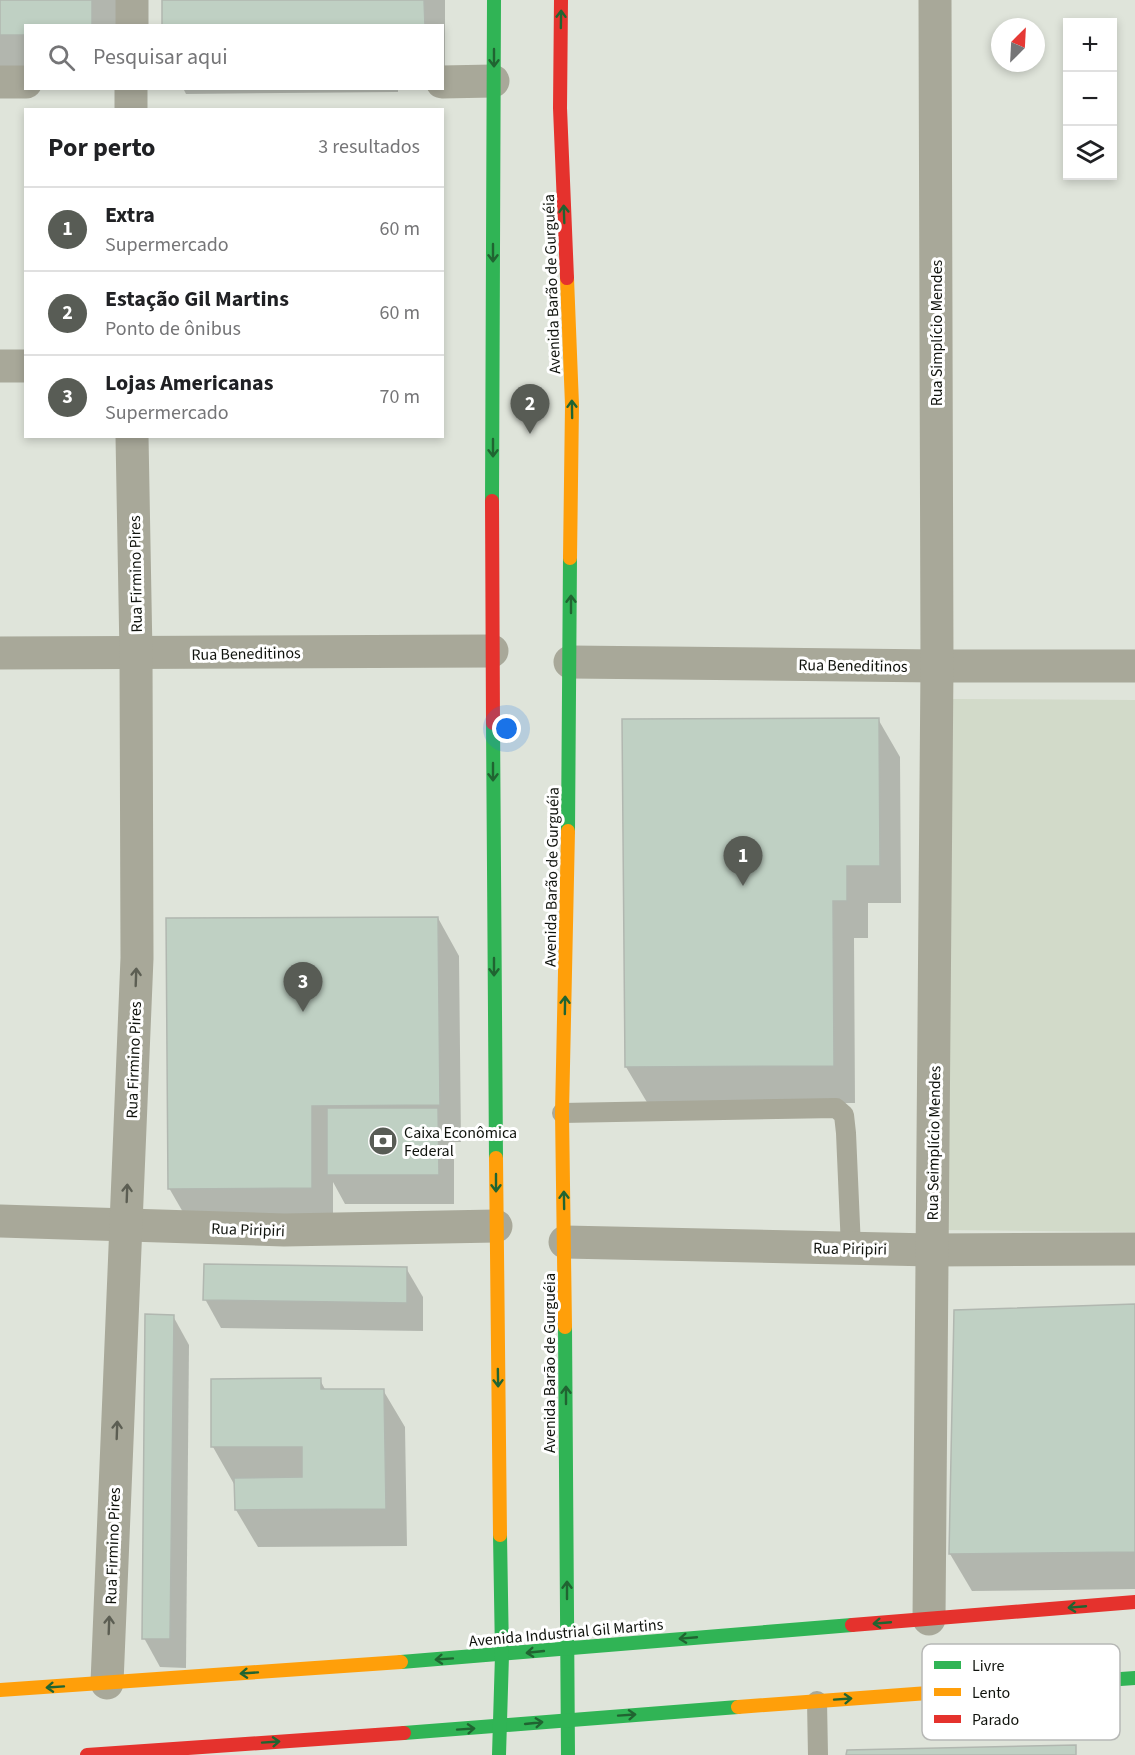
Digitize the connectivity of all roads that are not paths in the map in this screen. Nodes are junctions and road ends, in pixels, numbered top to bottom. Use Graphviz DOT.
graph roads {
  1 [pos="132,0"];
  2 [pos="494,0"];
  3 [pos="561,0"];
  4 [pos="935,0"];
  5 [pos="132,24"];
  6 [pos="494,81"];
  7 [pos="0,82"];
  8 [pos="24,82"];
  9 [pos="444,82"];
  10 [pos="131,90"];
  11 [pos="131,108"];
  12 [pos="0,366"];
  13 [pos="24,366"];
  14 [pos="132,438"];
  15 [pos="492,651"];
  16 [pos="0,653"];
  17 [pos="136,654"];
  18 [pos="570,662"];
  19 [pos="937,666"];
  20 [pos="1135,666"];
  21 [pos="562,1113"];
  22 [pos="0,1221"];
  23 [pos="126,1225"];
  24 [pos="496,1226"];
  25 [pos="565,1242"];
  26 [pos="851,1248"];
  27 [pos="1135,1249"];
  28 [pos="932,1250"];
  29 [pos="1135,1602"];
  30 [pos="929,1619"];
  31 [pos="568,1648"];
  32 [pos="502,1655"];
  33 [pos="1135,1678"];
  34 [pos="1120,1679"];
  35 [pos="107,1683"];
  36 [pos="0,1690"];
  37 [pos="922,1693"];
  38 [pos="816,1701"];
  39 [pos="569,1719"];
  40 [pos="499,1727"];
  41 [pos="87,1755"];
  42 [pos="499,1755"];
  43 [pos="568,1755"];
  44 [pos="818,1755"];
  1 -- 5 [label="street"];
  2 -- 6 [label="main road, one-way"];
  18 -- 3 [label="main road, Avenida Barão de Gurguéia, one-way"];
  4 -- 19 [label="street, Rua Simplício Mendes"];
  6 -- 9 [label="street"];
  6 -- 15 [label="main road, one-way"];
  7 -- 8 [label="street"];
  10 -- 11 [label="street"];
  12 -- 13 [label="street"];
  14 -- 17 [label="street, Rua Firmino Pires"];
  15 -- 17 [label="street, Rua Beneditinos"];
  15 -- 24 [label="main road, one-way"];
  16 -- 17 [label="street, Rua Beneditinos"];
  23 -- 17 [label="street, Rua Firmino Pires, one-way"];
  18 -- 19 [label="street, Rua Beneditinos"];
  21 -- 18 [label="main road, Avenida Barão de Gurguéia, one-way"];
  19 -- 20 [label="street, Rua Beneditinos"];
  19 -- 28 [label="street, Rua Seimplício Mendes"];
  25 -- 21 [label="main road, Avenida Barão de Gurguéia, one-way"];
  21 -- 26 [label="lane"];
  22 -- 23 [label="street, Rua Piripiri"];
  23 -- 24 [label="street, Rua Piripiri"];
  35 -- 23 [label="street, Rua Firmino Pires, one-way"];
  24 -- 32 [label="main road, one-way"];
  25 -- 26 [label="street, Rua Piripiri"];
  31 -- 25 [label="main road, Avenida Barão de Gurguéia, one-way"];
  26 -- 28 [label="street, Rua Piripiri"];
  27 -- 28 [label="street, Rua Piripiri"];
  28 -- 30 [label="street, Rua Seimplício Mendes"];
  29 -- 30 [label="main road, Avenida Industrial Gil Martins, one-way"];
  30 -- 31 [label="main road, Avenida Industrial Gil Martins, one-way"];
  31 -- 32 [label="main road, Avenida Industrial Gil Martins, one-way"];
  31 -- 39 [label="main road, Avenida Barão de Gurguéia"];
  32 -- 35 [label="main road, Avenida Industrial Gil Martins, one-way"];
  32 -- 40 [label="main road"];
  34 -- 33 [label="main road, one-way"];
  35 -- 36 [label="main road, Avenida Industrial Gil Martins, one-way"];
  38 -- 37 [label="main road, one-way"];
  39 -- 38 [label="main road, one-way"];
  38 -- 44 [label="lane"];
  40 -- 39 [label="main road, one-way"];
  39 -- 43 [label="main road, Avenida Barão de Gurguéia"];
  41 -- 40 [label="main road, one-way"];
  40 -- 42 [label="main road"];
}
